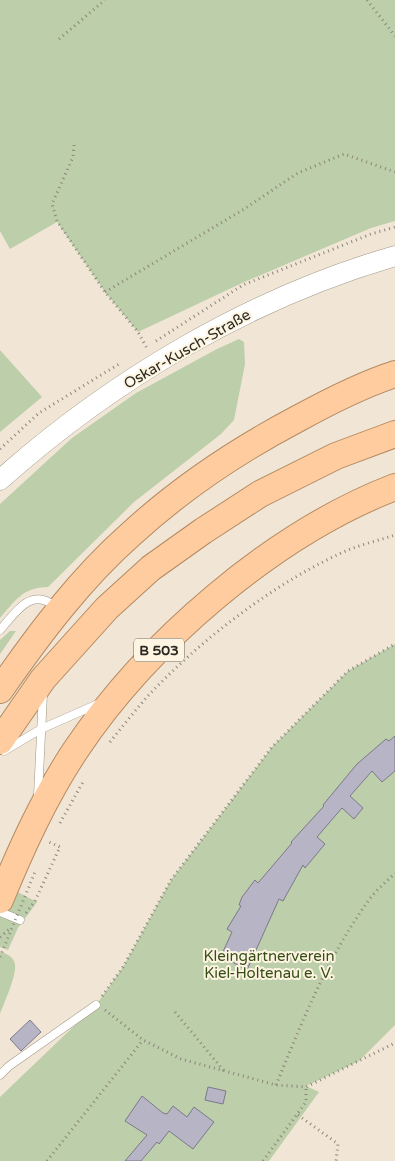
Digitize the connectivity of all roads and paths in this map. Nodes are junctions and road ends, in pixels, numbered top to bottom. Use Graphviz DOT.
graph roads {
  1 [pos="105,0"];
  2 [pos="367,0"];
  3 [pos="395,36"];
  4 [pos="59,38"];
  5 [pos="74,145"];
  6 [pos="395,172"];
  7 [pos="395,256"];
  8 [pos="105,292"];
  9 [pos="158,363"];
  10 [pos="395,374"];
  11 [pos="395,434"];
  12 [pos="0,480"];
  13 [pos="395,487"];
  14 [pos="395,535"];
  15 [pos="60,610"];
  16 [pos="0,630"];
  17 [pos="395,644"];
  18 [pos="43,679"];
  19 [pos="0,690"];
  20 [pos="116,696"];
  21 [pos="40,729"];
  22 [pos="0,741"];
  23 [pos="107,745"];
  24 [pos="0,754"];
  25 [pos="84,779"];
  26 [pos="48,820"];
  27 [pos="54,834"];
  28 [pos="49,842"];
  29 [pos="46,850"];
  30 [pos="29,867"];
  31 [pos="395,873"];
  32 [pos="0,900"];
  33 [pos="35,901"];
  34 [pos="0,912"];
  35 [pos="20,920"];
  36 [pos="0,957"];
  37 [pos="96,1005"];
  38 [pos="175,1012"];
  39 [pos="143,1040"];
  40 [pos="395,1043"];
  41 [pos="224,1072"];
  42 [pos="0,1075"];
  43 [pos="276,1085"];
  44 [pos="306,1087"];
  45 [pos="298,1115"];
  46 [pos="47,1161"];
  47 [pos="263,1161"];
  48 [pos="336,1161"];
  1 -- 4 [label="path"];
  2 -- 3 [label="path"];
  5 -- 8 [label="path"];
  6 -- 8 [label="path"];
  7 -- 9 [label="street, Oskar-Kusch-Straße"];
  8 -- 9 [label="path"];
  9 -- 12 [label="street, Oskar-Kusch-Straße"];
  10 -- 15 [label="highway"];
  11 -- 18 [label="highway"];
  13 -- 20 [label="highway, B 503"];
  14 -- 23 [label="path"];
  15 -- 16 [label="lane"];
  15 -- 19 [label="highway"];
  17 -- 37 [label="path"];
  18 -- 21 [label="lane"];
  18 -- 22 [label="highway"];
  20 -- 21 [label="lane"];
  20 -- 26 [label="highway, B 503"];
  21 -- 24 [label="lane"];
  21 -- 26 [label="lane"];
  25 -- 26 [label="path"];
  26 -- 30 [label="highway, B 503"];
  27 -- 28 [label="path"];
  28 -- 29 [label="path"];
  28 -- 33 [label="path"];
  30 -- 32 [label="highway, B 503"];
  30 -- 36 [label="path, bridge"];
  31 -- 43 [label="path"];
  34 -- 35 [label="lane"];
  37 -- 39 [label="path"];
  37 -- 42 [label="lane"];
  38 -- 41 [label="path"];
  39 -- 41 [label="path"];
  39 -- 46 [label="path"];
  40 -- 44 [label="path"];
  41 -- 43 [label="path"];
  43 -- 44 [label="path"];
  44 -- 45 [label="path"];
  45 -- 47 [label="path"];
  45 -- 48 [label="path"];
}
